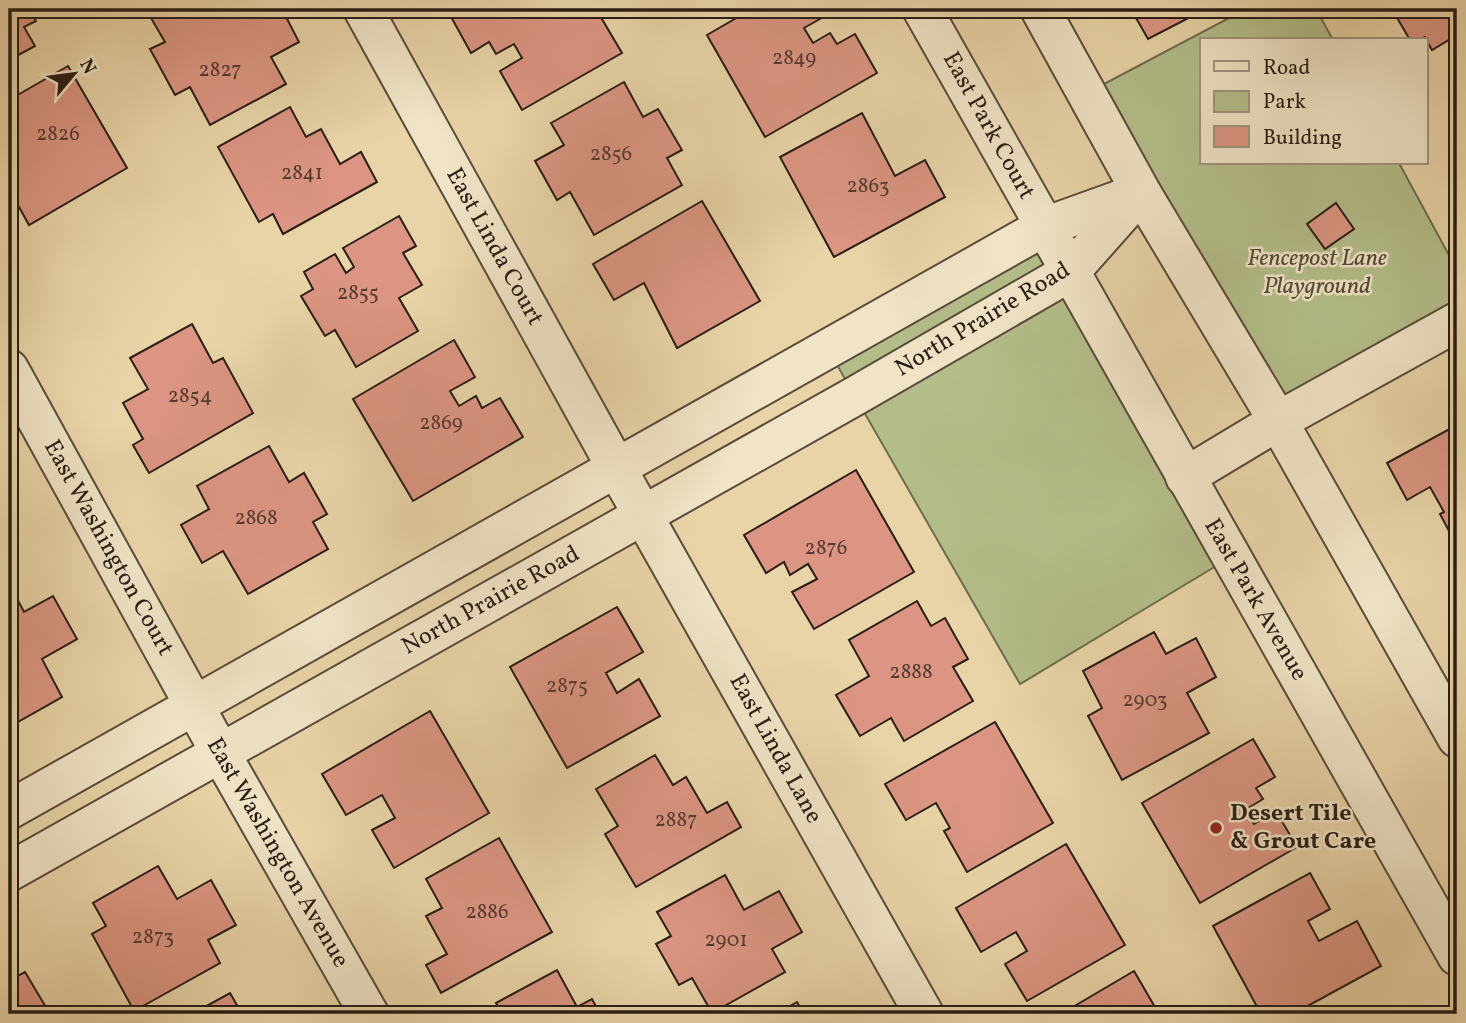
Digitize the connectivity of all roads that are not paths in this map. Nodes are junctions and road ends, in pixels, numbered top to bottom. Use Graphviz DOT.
graph roads {
  1 [pos="363,9"];
  2 [pos="922,9"];
  3 [pos="1040,9"];
  4 [pos="1141,192"];
  5 [pos="1056,248"];
  6 [pos="1457,322"];
  7 [pos="9,369"];
  8 [pos="1278,421"];
  9 [pos="1185,477"];
  10 [pos="628,489"];
  11 [pos="208,729"];
  12 [pos="1457,738"];
  13 [pos="9,810"];
  14 [pos="9,872"];
  15 [pos="1457,956"];
  16 [pos="369,1014"];
  17 [pos="923,1014"];
  1 -- 10 [label="street, East Linda Court"];
  2 -- 5 [label="street, East Park Court"];
  3 -- 4 [label="street"];
  4 -- 5 [label="street, North Prairie Road"];
  4 -- 5 [label="street, North Prairie Road"];
  4 -- 8 [label="street"];
  5 -- 9 [label="street, East Park Avenue"];
  5 -- 10 [label="street, North Prairie Road"];
  5 -- 10 [label="street, North Prairie Road"];
  6 -- 8 [label="street"];
  7 -- 11 [label="street, East Washington Court"];
  8 -- 9 [label="street"];
  8 -- 12 [label="street"];
  9 -- 15 [label="street, East Park Avenue"];
  10 -- 11 [label="street, North Prairie Road"];
  10 -- 11 [label="street, North Prairie Road"];
  10 -- 17 [label="street, East Linda Lane"];
  11 -- 13 [label="street, North Prairie Road"];
  11 -- 14 [label="street, North Prairie Road"];
  11 -- 16 [label="street, East Washington Avenue"];
}
